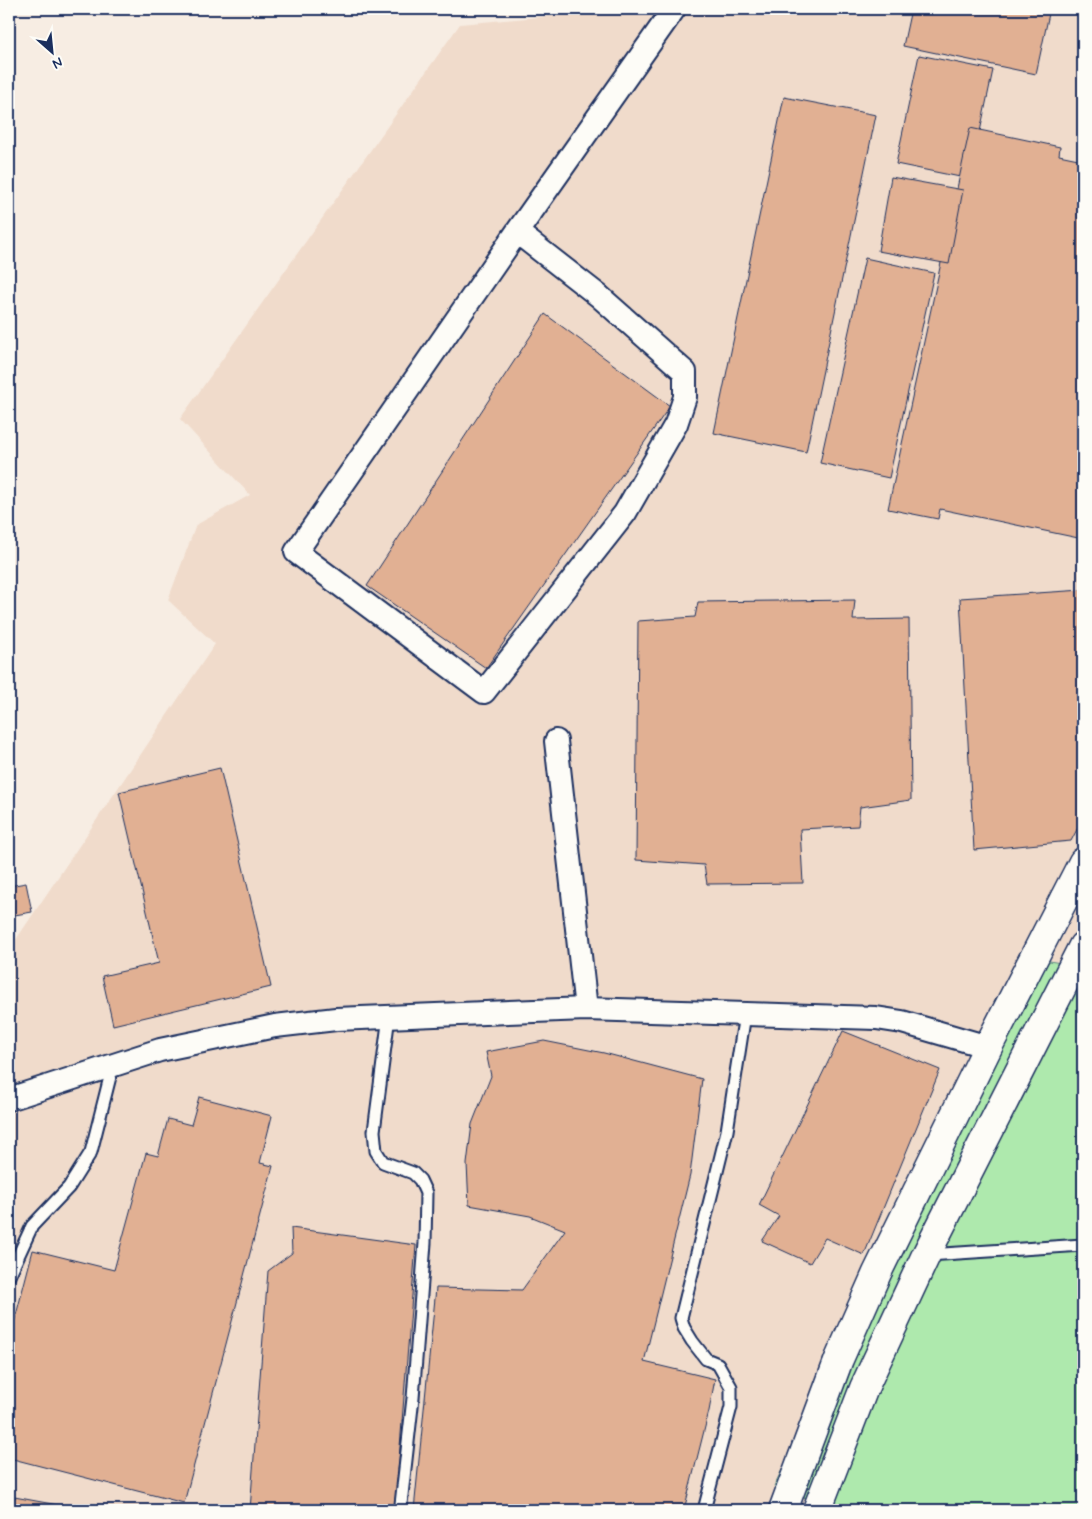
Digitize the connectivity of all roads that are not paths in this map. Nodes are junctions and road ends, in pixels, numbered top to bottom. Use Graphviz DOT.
graph roads {
  1 [pos="674,9"];
  2 [pos="517,232"];
  3 [pos="556,741"];
  4 [pos="1083,862"];
  5 [pos="1083,946"];
  6 [pos="1075,976"];
  7 [pos="586,1008"];
  8 [pos="745,1014"];
  9 [pos="389,1016"];
  10 [pos="988,1047"];
  11 [pos="113,1065"];
  12 [pos="9,1099"];
  13 [pos="1083,1245"];
  14 [pos="926,1255"];
  15 [pos="9,1276"];
  16 [pos="401,1504"];
  17 [pos="704,1510"];
  18 [pos="783,1510"];
  19 [pos="817,1510"];
  1 -- 2 [label="street"];
  2 -- 2 [label="street"];
  3 -- 7 [label="street"];
  4 -- 10 [label="highway"];
  5 -- 6 [label="highway"];
  6 -- 14 [label="highway"];
  7 -- 8 [label="street"];
  7 -- 9 [label="street"];
  8 -- 10 [label="street"];
  8 -- 17 [label="lane"];
  9 -- 11 [label="street"];
  9 -- 16 [label="lane"];
  10 -- 18 [label="highway"];
  11 -- 12 [label="street"];
  11 -- 15 [label="lane"];
  13 -- 14 [label="lane"];
  14 -- 19 [label="highway"];
}
